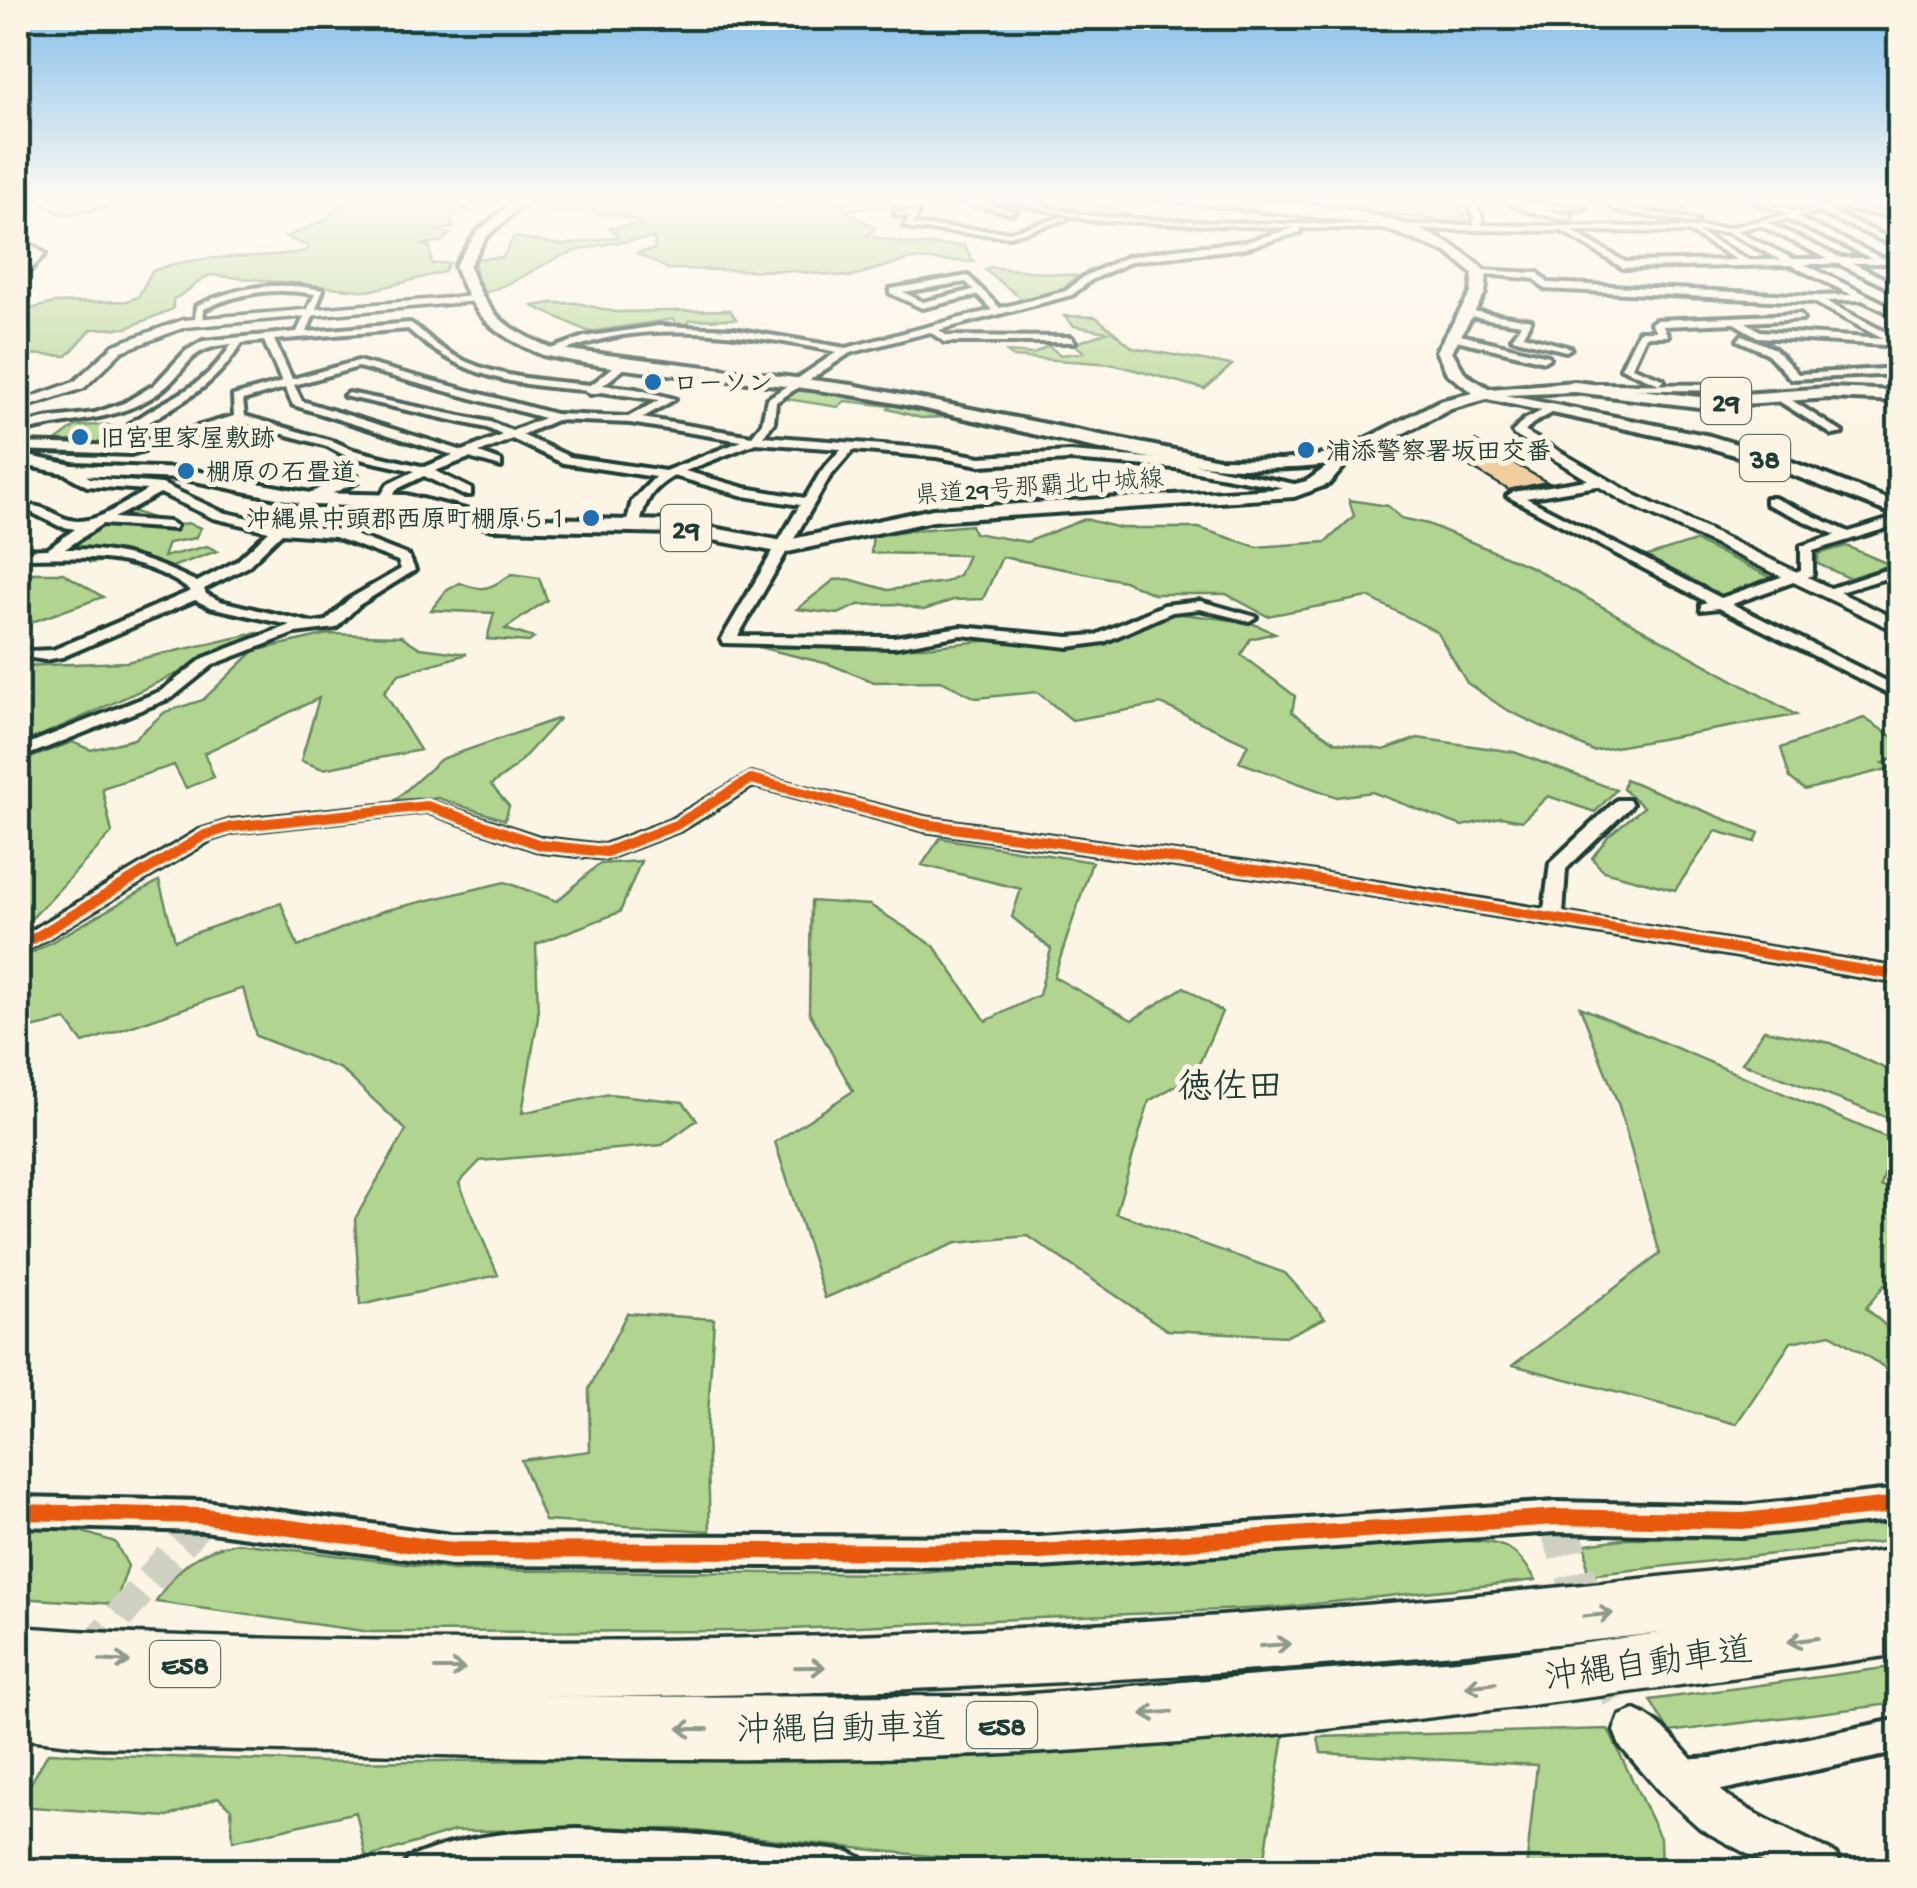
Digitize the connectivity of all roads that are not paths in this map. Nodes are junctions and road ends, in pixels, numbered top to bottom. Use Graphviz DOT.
graph roads {
  1 [pos="271,286"];
  2 [pos="287,286"];
  3 [pos="469,286"];
  4 [pos="916,286"];
  5 [pos="975,286"];
  6 [pos="1077,286"];
  7 [pos="1479,286"];
  8 [pos="1547,286"];
  9 [pos="1842,286"];
  10 [pos="980,292"];
  11 [pos="1770,297"];
  12 [pos="474,298"];
  13 [pos="1865,298"];
  14 [pos="1815,300"];
  15 [pos="311,311"];
  16 [pos="999,312"];
  17 [pos="1465,313"];
  18 [pos="1900,315"];
  19 [pos="1800,317"];
  20 [pos="1736,320"];
  21 [pos="200,321"];
  22 [pos="929,327"];
  23 [pos="344,330"];
  24 [pos="301,334"];
  25 [pos="1452,336"];
  26 [pos="267,337"];
  27 [pos="1742,338"];
  28 [pos="240,339"];
  29 [pos="1071,340"];
  30 [pos="1842,340"];
  31 [pos="1898,342"];
  32 [pos="1566,348"];
  33 [pos="846,351"];
  34 [pos="548,352"];
  35 [pos="1544,358"];
  36 [pos="626,362"];
  37 [pos="1446,363"];
  38 [pos="358,364"];
  39 [pos="1900,372"];
  40 [pos="797,381"];
  41 [pos="385,383"];
  42 [pos="286,384"];
  43 [pos="1545,387"];
  44 [pos="1575,387"];
  45 [pos="437,388"];
  46 [pos="1674,388"];
  47 [pos="1736,388"];
  48 [pos="590,391"];
  49 [pos="1484,392"];
  50 [pos="349,396"];
  51 [pos="1778,396"];
  52 [pos="1900,396"];
  53 [pos="18,406"];
  54 [pos="396,406"];
  55 [pos="315,408"];
  56 [pos="1553,409"];
  57 [pos="554,417"];
  58 [pos="240,418"];
  59 [pos="630,420"];
  60 [pos="363,421"];
  61 [pos="267,424"];
  62 [pos="18,430"];
  63 [pos="1520,432"];
  64 [pos="1837,433"];
  65 [pos="514,436"];
  66 [pos="173,438"];
  67 [pos="313,439"];
  68 [pos="752,440"];
  69 [pos="18,447"];
  70 [pos="850,447"];
  71 [pos="467,454"];
  72 [pos="1342,458"];
  73 [pos="18,459"];
  74 [pos="1177,462"];
  75 [pos="497,464"];
  76 [pos="1210,466"];
  77 [pos="73,470"];
  78 [pos="430,471"];
  79 [pos="671,473"];
  80 [pos="353,479"];
  81 [pos="1598,482"];
  82 [pos="160,488"];
  83 [pos="1308,488"];
  84 [pos="467,492"];
  85 [pos="310,498"];
  86 [pos="384,500"];
  87 [pos="1770,500"];
  88 [pos="808,503"];
  89 [pos="36,509"];
  90 [pos="1900,511"];
  91 [pos="1900,520"];
  92 [pos="104,521"];
  93 [pos="634,525"];
  94 [pos="169,526"];
  95 [pos="90,527"];
  96 [pos="276,528"];
  97 [pos="1848,536"];
  98 [pos="783,548"];
  99 [pos="54,552"];
  100 [pos="18,556"];
  101 [pos="36,564"];
  102 [pos="1900,569"];
  103 [pos="1794,577"];
  104 [pos="197,590"];
  105 [pos="1826,592"];
  106 [pos="1713,605"];
  107 [pos="1249,616"];
  108 [pos="1900,628"];
  109 [pos="298,630"];
  110 [pos="18,652"];
  111 [pos="1900,694"];
  112 [pos="18,754"];
  113 [pos="1624,804"];
  114 [pos="1554,918"];
  115 [pos="18,948"];
  116 [pos="1900,976"];
  117 [pos="1900,1504"];
  118 [pos="18,1512"];
  119 [pos="1900,1576"];
  120 [pos="1900,1627"];
  121 [pos="18,1655"];
  122 [pos="18,1710"];
  123 [pos="1635,1731"];
  124 [pos="1900,1735"];
  125 [pos="1675,1777"];
  126 [pos="421,1870"];
  127 [pos="849,1870"];
  128 [pos="1820,1870"];
  1 -- 21 [label="street"];
  2 -- 15 [label="street"];
  3 -- 12 [label="main road"];
  4 -- 10 [label="street"];
  5 -- 10 [label="street"];
  6 -- 16 [label="street"];
  7 -- 17 [label="main road"];
  8 -- 11 [label="street"];
  9 -- 13 [label="street"];
  10 -- 16 [label="street"];
  11 -- 14 [label="street"];
  11 -- 19 [label="street"];
  12 -- 15 [label="street"];
  12 -- 34 [label="main road, 県道29号那覇北中城線 / 29"];
  13 -- 14 [label="street"];
  13 -- 18 [label="street"];
  14 -- 31 [label="street"];
  15 -- 21 [label="street"];
  15 -- 24 [label="street"];
  16 -- 22 [label="street"];
  17 -- 25 [label="main road"];
  17 -- 32 [label="street"];
  19 -- 20 [label="street"];
  19 -- 30 [label="street"];
  20 -- 30 [label="street"];
  20 -- 46 [label="street"];
  21 -- 53 [label="street"];
  22 -- 29 [label="street"];
  22 -- 33 [label="street"];
  23 -- 24 [label="street"];
  23 -- 38 [label="street"];
  23 -- 48 [label="street"];
  24 -- 26 [label="street"];
  25 -- 35 [label="street"];
  25 -- 37 [label="main road"];
  26 -- 28 [label="street"];
  26 -- 42 [label="street"];
  27 -- 39 [label="street"];
  28 -- 62 [label="street"];
  28 -- 66 [label="street"];
  30 -- 31 [label="street"];
  33 -- 34 [label="street"];
  33 -- 40 [label="street"];
  34 -- 36 [label="main road, 県道29号那覇北中城線 / 29"];
  36 -- 40 [label="main road, 県道29号那覇北中城線 / 29"];
  36 -- 48 [label="street"];
  37 -- 43 [label="main road"];
  37 -- 49 [label="main road, 38"];
  38 -- 41 [label="street"];
  38 -- 42 [label="street"];
  40 -- 68 [label="street"];
  40 -- 74 [label="main road, 県道29号那覇北中城線 / 29"];
  41 -- 45 [label="street"];
  41 -- 50 [label="street"];
  42 -- 55 [label="street"];
  42 -- 58 [label="street"];
  43 -- 44 [label="main road, 県道29号那覇北中城線 / 29"];
  43 -- 49 [label="main road, 県道29号那覇北中城線 / 29"];
  43 -- 56 [label="main road"];
  44 -- 46 [label="street"];
  44 -- 51 [label="main road, 県道29号那覇北中城線 / 29"];
  45 -- 54 [label="street"];
  45 -- 57 [label="street"];
  46 -- 47 [label="street"];
  48 -- 59 [label="street"];
  49 -- 56 [label="main road, 38"];
  49 -- 72 [label="main road, 県道29号那覇北中城線 / 29"];
  50 -- 54 [label="street"];
  50 -- 55 [label="street"];
  51 -- 52 [label="main road, 県道29号那覇北中城線 / 29"];
  51 -- 64 [label="street"];
  54 -- 60 [label="street"];
  54 -- 65 [label="street"];
  55 -- 60 [label="street"];
  55 -- 61 [label="street"];
  56 -- 63 [label="street"];
  56 -- 90 [label="main road, 38"];
  57 -- 59 [label="street"];
  57 -- 65 [label="street"];
  58 -- 61 [label="street"];
  58 -- 66 [label="street"];
  59 -- 68 [label="street"];
  60 -- 67 [label="street"];
  60 -- 71 [label="street"];
  61 -- 67 [label="street"];
  63 -- 81 [label="street"];
  65 -- 71 [label="street"];
  65 -- 79 [label="street"];
  66 -- 69 [label="street"];
  67 -- 78 [label="street"];
  68 -- 70 [label="street"];
  68 -- 79 [label="street"];
  70 -- 74 [label="street"];
  70 -- 88 [label="street"];
  71 -- 75 [label="street"];
  71 -- 78 [label="street"];
  72 -- 76 [label="main road, 県道29号那覇北中城線 / 29"];
  72 -- 83 [label="main road, 県道29号那覇北中城線 / 29"];
  73 -- 77 [label="main road, 県道29号那覇北中城線 / 29"];
  74 -- 76 [label="main road, 県道29号那覇北中城線 / 29"];
  76 -- 83 [label="street"];
  77 -- 82 [label="street"];
  77 -- 85 [label="main road, 県道29号那覇北中城線 / 29"];
  78 -- 84 [label="street"];
  78 -- 86 [label="street"];
  79 -- 88 [label="street"];
  79 -- 93 [label="street"];
  80 -- 85 [label="street"];
  81 -- 103 [label="street"];
  81 -- 106 [label="street"];
  82 -- 92 [label="street"];
  82 -- 96 [label="street"];
  83 -- 98 [label="main road, 県道29号那覇北中城線 / 29"];
  85 -- 86 [label="main road, 県道29号那覇北中城線 / 29"];
  85 -- 96 [label="street"];
  86 -- 93 [label="main road, 県道29号那覇北中城線 / 29"];
  87 -- 97 [label="street"];
  88 -- 98 [label="street"];
  89 -- 95 [label="street"];
  91 -- 97 [label="street"];
  92 -- 94 [label="street"];
  92 -- 95 [label="street"];
  93 -- 98 [label="main road, 県道29号那覇北中城線 / 29"];
  95 -- 99 [label="street"];
  96 -- 104 [label="street"];
  96 -- 109 [label="street"];
  97 -- 103 [label="street"];
  98 -- 107 [label="street"];
  99 -- 100 [label="street"];
  99 -- 104 [label="street"];
  100 -- 101 [label="street"];
  102 -- 105 [label="street"];
  103 -- 105 [label="street"];
  103 -- 106 [label="street"];
  104 -- 109 [label="street"];
  104 -- 110 [label="street"];
  105 -- 108 [label="street"];
  106 -- 111 [label="street"];
  109 -- 112 [label="street"];
  113 -- 114 [label="street"];
  114 -- 115 [label="street"];
  114 -- 116 [label="street"];
  117 -- 118 [label="street"];
  121 -- 119 [label="highway, 沖縄自動車道 / E58, one-way"];
  120 -- 122 [label="highway, 沖縄自動車道 / E58, one-way"];
  123 -- 125 [label="street"];
  124 -- 125 [label="street"];
  125 -- 128 [label="street"];
  126 -- 127 [label="street"];
}
